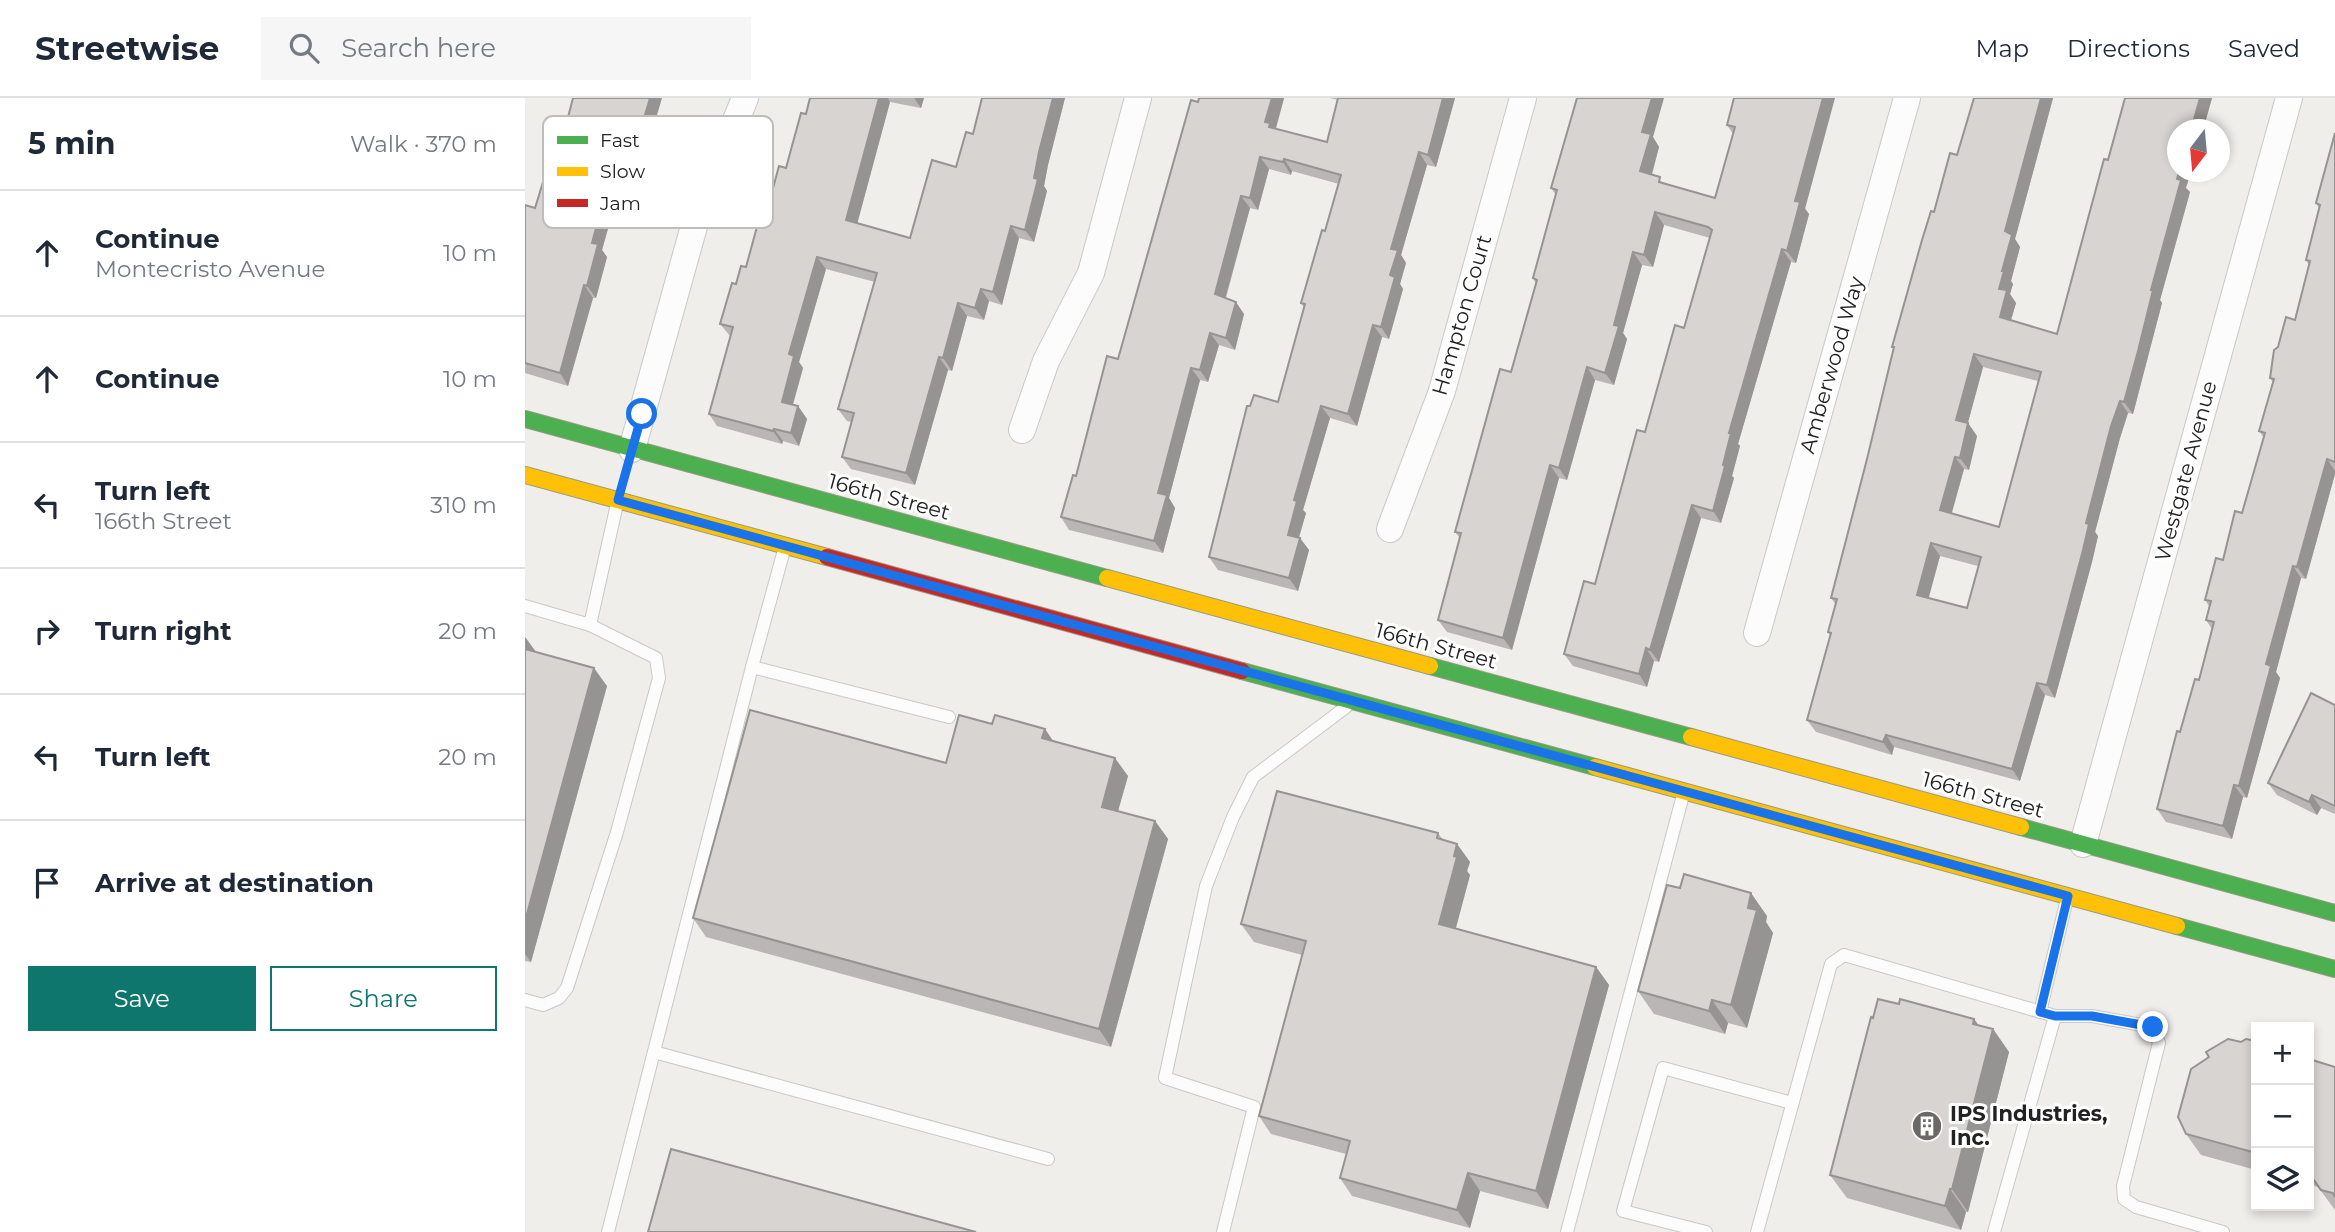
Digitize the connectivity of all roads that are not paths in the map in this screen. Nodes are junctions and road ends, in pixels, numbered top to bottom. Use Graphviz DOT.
graph roads {
  1 [pos="745,98"];
  2 [pos="1138,98"];
  3 [pos="1523,98"];
  4 [pos="1907,98"];
  5 [pos="2289,98"];
  6 [pos="738,116"];
  7 [pos="694,228"];
  8 [pos="525,419"];
  9 [pos="1023,430"];
  10 [pos="630,455"];
  11 [pos="525,475"];
  12 [pos="620,494"];
  13 [pos="1390,528"];
  14 [pos="785,546"];
  15 [pos="525,606"];
  16 [pos="590,625"];
  17 [pos="1757,632"];
  18 [pos="752,667"];
  19 [pos="1353,701"];
  20 [pos="949,717"];
  21 [pos="1684,791"];
  22 [pos="2081,851"];
  23 [pos="2070,889"];
  24 [pos="2335,913"];
  25 [pos="2335,969"];
  26 [pos="525,1000"];
  27 [pos="2040,1012"];
  28 [pos="2055,1016"];
  29 [pos="654,1052"];
  30 [pos="1792,1103"];
  31 [pos="1048,1159"];
  32 [pos="608,1232"];
  33 [pos="1223,1232"];
  34 [pos="1567,1232"];
  35 [pos="1706,1232"];
  36 [pos="1757,1232"];
  37 [pos="1994,1232"];
  38 [pos="2223,1232"];
  1 -- 6 [label="street"];
  2 -- 9 [label="street"];
  3 -- 13 [label="street, Hampton Court"];
  4 -- 17 [label="street, Amberwood Way"];
  5 -- 22 [label="street, Westgate Avenue"];
  7 -- 10 [label="street"];
  8 -- 10 [label="street, 166th Street"];
  10 -- 22 [label="street, 166th Street"];
  11 -- 12 [label="street"];
  12 -- 14 [label="street"];
  12 -- 16 [label="lane"];
  14 -- 18 [label="lane"];
  14 -- 19 [label="street"];
  15 -- 16 [label="lane"];
  16 -- 26 [label="lane"];
  18 -- 20 [label="lane"];
  18 -- 29 [label="lane"];
  19 -- 21 [label="street"];
  19 -- 33 [label="lane"];
  21 -- 23 [label="street"];
  21 -- 34 [label="lane"];
  22 -- 24 [label="street, 166th Street"];
  23 -- 25 [label="street"];
  23 -- 27 [label="lane"];
  27 -- 28 [label="lane"];
  27 -- 30 [label="lane"];
  28 -- 37 [label="lane"];
  28 -- 38 [label="lane"];
  29 -- 31 [label="lane"];
  29 -- 32 [label="lane"];
  30 -- 35 [label="lane"];
  30 -- 36 [label="lane"];
}
